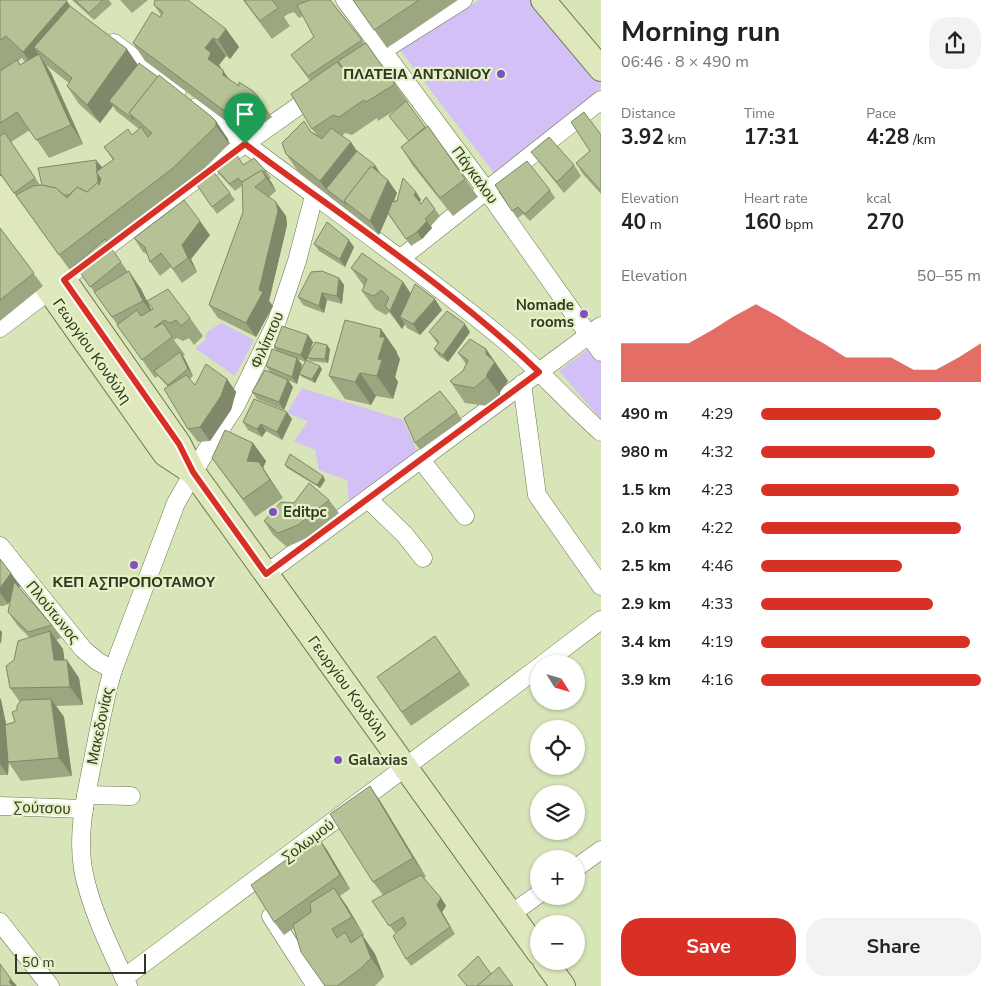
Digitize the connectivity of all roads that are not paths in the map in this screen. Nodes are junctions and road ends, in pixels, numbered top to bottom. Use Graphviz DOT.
graph roads {
  1 [pos="345,0"];
  2 [pos="463,0"];
  3 [pos="543,0"];
  4 [pos="99,32"];
  5 [pos="382,50"];
  6 [pos="601,69"];
  7 [pos="344,76"];
  8 [pos="328,86"];
  9 [pos="601,100"];
  10 [pos="245,144"];
  11 [pos="0,188"];
  12 [pos="487,191"];
  13 [pos="314,196"];
  14 [pos="0,221"];
  15 [pos="401,258"];
  16 [pos="57,285"];
  17 [pos="0,328"];
  18 [pos="595,330"];
  19 [pos="601,352"];
  20 [pos="539,372"];
  21 [pos="522,384"];
  22 [pos="601,432"];
  23 [pos="421,460"];
  24 [pos="193,472"];
  25 [pos="368,499"];
  26 [pos="465,516"];
  27 [pos="0,546"];
  28 [pos="423,558"];
  29 [pos="266,574"];
  30 [pos="601,586"];
  31 [pos="601,620"];
  32 [pos="555,655"];
  33 [pos="113,670"];
  34 [pos="530,674"];
  35 [pos="406,768"];
  36 [pos="131,796"];
  37 [pos="85,802"];
  38 [pos="0,806"];
  39 [pos="601,850"];
  40 [pos="585,862"];
  41 [pos="251,884"];
  42 [pos="530,900"];
  43 [pos="511,914"];
  44 [pos="0,922"];
  45 [pos="530,940"];
  46 [pos="6,942"];
  47 [pos="551,970"];
  48 [pos="126,982"];
  49 [pos="50,986"];
  50 [pos="316,986"];
  51 [pos="562,986"];
  1 -- 5 [label="street, Πάγκαλου"];
  2 -- 5 [label="street"];
  3 -- 6 [label="main road"];
  4 -- 10 [label="street"];
  5 -- 7 [label="street"];
  5 -- 12 [label="street, Πάγκαλου"];
  8 -- 10 [label="street"];
  9 -- 12 [label="street"];
  10 -- 13 [label="street"];
  10 -- 16 [label="street"];
  11 -- 16 [label="main road, Γεωργίου Κονδύλη"];
  12 -- 15 [label="street"];
  12 -- 18 [label="street, Πάγκαλου"];
  13 -- 15 [label="street"];
  13 -- 24 [label="street, Φιλίππου"];
  14 -- 16 [label="main road, Γεωργίου Κονδύλη"];
  15 -- 20 [label="street"];
  16 -- 17 [label="street"];
  16 -- 24 [label="main road, Γεωργίου Κονδύλη"];
  18 -- 19 [label="street, Πάγκαλου"];
  18 -- 20 [label="street"];
  20 -- 21 [label="street"];
  20 -- 22 [label="street"];
  21 -- 23 [label="street"];
  21 -- 30 [label="street"];
  23 -- 25 [label="street"];
  23 -- 26 [label="street"];
  24 -- 29 [label="main road, Γεωργίου Κονδύλη"];
  24 -- 33 [label="street, Μακεδονίας"];
  25 -- 28 [label="street"];
  25 -- 29 [label="street"];
  27 -- 33 [label="street, Πλούτωνος"];
  29 -- 35 [label="main road, Γεωργίου Κονδύλη"];
  31 -- 32 [label="street"];
  33 -- 37 [label="street, Μακεδονίας"];
  34 -- 35 [label="street, Σολωμού"];
  35 -- 41 [label="street, Σολωμού"];
  35 -- 43 [label="main road, Γεωργίου Κονδύλη"];
  36 -- 37 [label="street, Σούτσου"];
  37 -- 38 [label="street, Σούτσου"];
  37 -- 48 [label="street, Μακεδονίας"];
  39 -- 40 [label="street"];
  41 -- 48 [label="street, Σολωμού"];
  41 -- 50 [label="street"];
  42 -- 43 [label="street"];
  43 -- 45 [label="main road, Γεωργίου Κονδύλη"];
  44 -- 46 [label="street"];
  46 -- 49 [label="street"];
  47 -- 51 [label="main road"];
}
